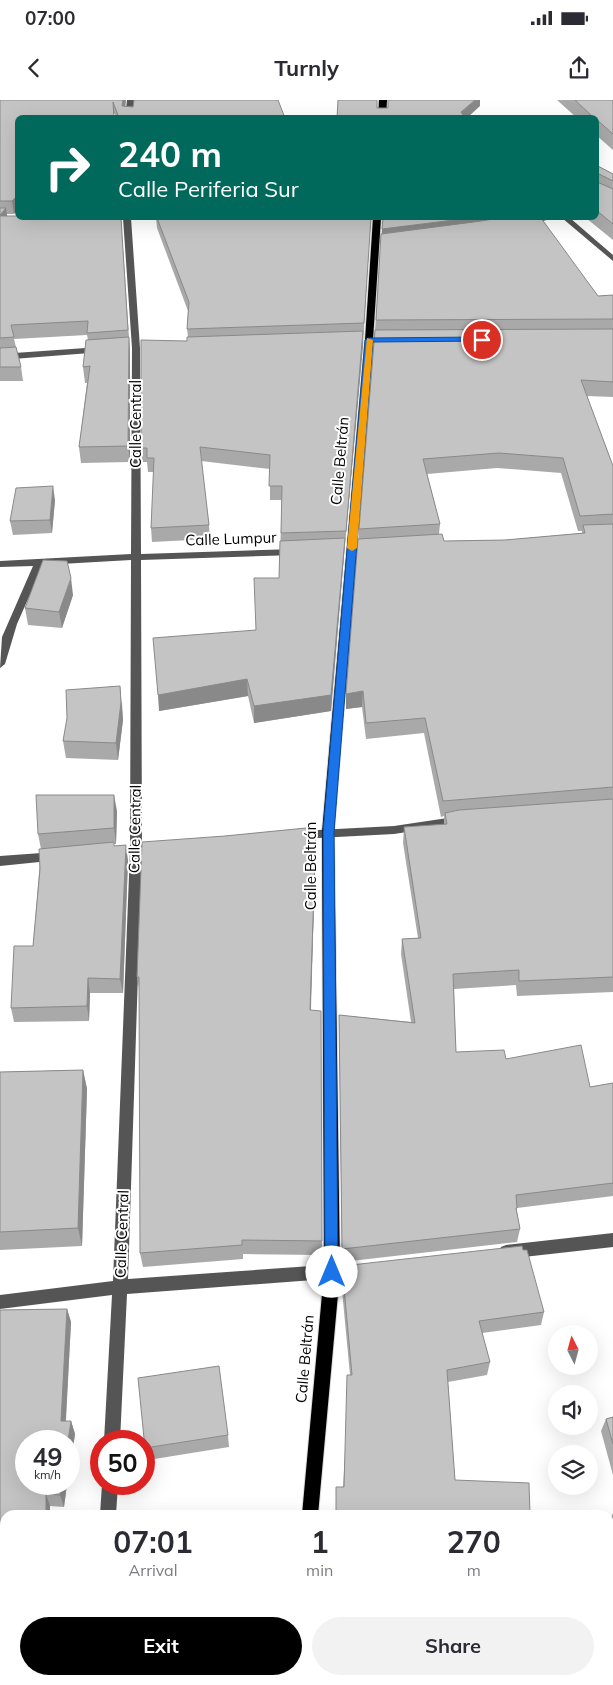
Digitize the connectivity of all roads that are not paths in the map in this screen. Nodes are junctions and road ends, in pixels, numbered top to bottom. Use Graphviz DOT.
graph roads {
  1 [pos="131,100"];
  2 [pos="383,100"];
  3 [pos="129,115"];
  4 [pos="382,115"];
  5 [pos="127,220"];
  6 [pos="377,220"];
  7 [pos="541,220"];
  8 [pos="568,220"];
  9 [pos="515,225"];
  10 [pos="613,259"];
  11 [pos="107,350"];
  12 [pos="0,357"];
  13 [pos="303,552"];
  14 [pos="136,556"];
  15 [pos="40,562"];
  16 [pos="0,564"];
  17 [pos="0,664"];
  18 [pos="476,819"];
  19 [pos="328,832"];
  20 [pos="290,836"];
  21 [pos="68,856"];
  22 [pos="0,861"];
  23 [pos="613,1240"];
  24 [pos="487,1254"];
  25 [pos="351,1270"];
  26 [pos="332,1272"];
  27 [pos="120,1287"];
  28 [pos="0,1302"];
  29 [pos="113,1430"];
  30 [pos="109,1495"];
  31 [pos="108,1510"];
  32 [pos="310,1510"];
  1 -- 3 [label="street"];
  2 -- 4 [label="main road"];
  5 -- 14 [label="street, Calle Central"];
  6 -- 19 [label="main road, Calle Beltrán"];
  7 -- 9 [label="street"];
  8 -- 10 [label="street"];
  11 -- 12 [label="street"];
  13 -- 14 [label="street, Calle Lumpur"];
  14 -- 15 [label="street, Calle Lumpur"];
  14 -- 27 [label="street, Calle Central"];
  15 -- 16 [label="street, Calle Lumpur"];
  15 -- 17 [label="street"];
  18 -- 19 [label="street"];
  19 -- 20 [label="street"];
  19 -- 26 [label="main road, Calle Beltrán"];
  21 -- 22 [label="street"];
  23 -- 24 [label="street"];
  25 -- 26 [label="street"];
  26 -- 27 [label="street"];
  26 -- 32 [label="main road, Calle Beltrán"];
  27 -- 28 [label="street"];
  27 -- 29 [label="street, Calle Central"];
  30 -- 31 [label="street"];
}
